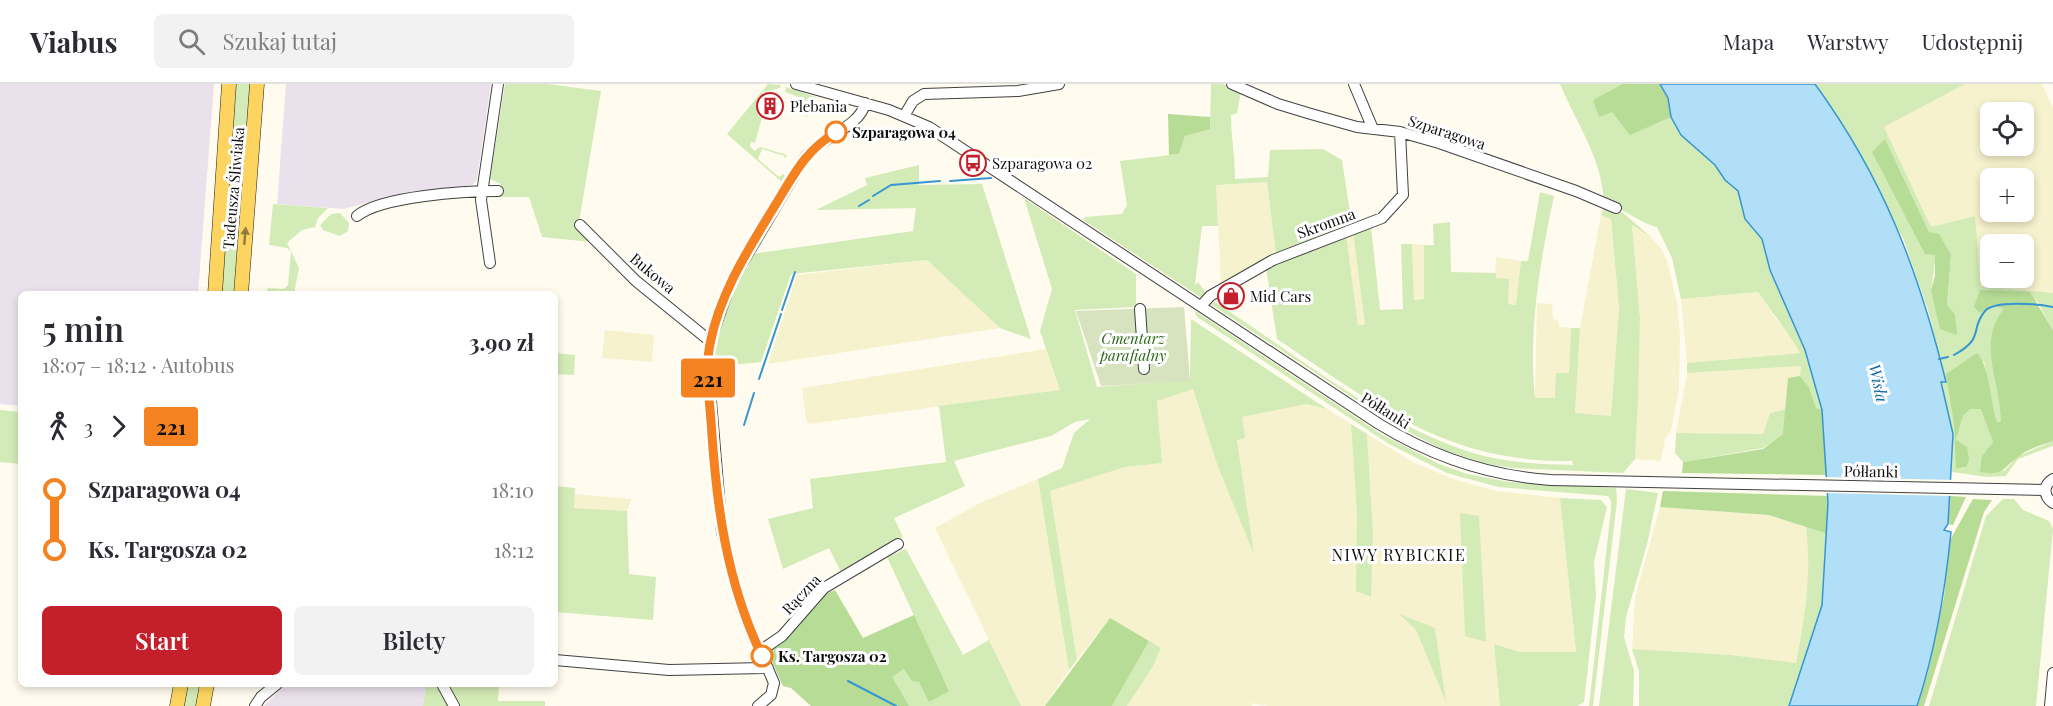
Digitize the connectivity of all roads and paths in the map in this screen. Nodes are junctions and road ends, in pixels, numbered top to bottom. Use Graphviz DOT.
graph roads {
  1 [pos="229,84"];
  2 [pos="257,84"];
  3 [pos="498,84"];
  4 [pos="796,84"];
  5 [pos="1059,84"];
  6 [pos="1232,84"];
  7 [pos="1354,84"];
  8 [pos="864,103"];
  9 [pos="904,116"];
  10 [pos="1373,129"];
  11 [pos="1400,132"];
  12 [pos="482,191"];
  13 [pos="498,191"];
  14 [pos="1616,208"];
  15 [pos="357,216"];
  16 [pos="580,225"];
  17 [pos="490,263"];
  18 [pos="214,291"];
  19 [pos="241,291"];
  20 [pos="1201,306"];
  21 [pos="1140,309"];
  22 [pos="710,341"];
  23 [pos="1144,369"];
  24 [pos="2053,479"];
  25 [pos="2045,490"];
  26 [pos="2053,502"];
  27 [pos="898,544"];
  28 [pos="760,651"];
  29 [pos="558,660"];
  30 [pos="768,668"];
  31 [pos="2053,673"];
  32 [pos="180,687"];
  33 [pos="207,687"];
  34 [pos="273,687"];
  35 [pos="444,687"];
  36 [pos="177,706"];
  37 [pos="204,706"];
  38 [pos="255,706"];
  39 [pos="454,706"];
  40 [pos="758,706"];
  41 [pos="2050,706"];
  1 -- 18 [label="main road, Tadeusza Śliwiaka"];
  19 -- 2 [label="main road, Tadeusza Śliwiaka, one-way"];
  3 -- 12 [label="street"];
  4 -- 8 [label="street, Półłanki"];
  5 -- 9 [label="street"];
  6 -- 10 [label="street, Szparagowa"];
  7 -- 10 [label="street"];
  8 -- 9 [label="street, Półłanki"];
  8 -- 22 [label="street"];
  9 -- 20 [label="street, Półłanki"];
  10 -- 11 [label="street, Szparagowa"];
  11 -- 14 [label="street, Szparagowa"];
  11 -- 20 [label="street, Skromna"];
  12 -- 13 [label="street"];
  12 -- 15 [label="street"];
  12 -- 17 [label="street"];
  16 -- 22 [label="street, Bukowa"];
  20 -- 25 [label="street, Półłanki"];
  21 -- 23 [label="street"];
  22 -- 28 [label="street"];
  24 -- 25 [label="street"];
  25 -- 26 [label="street"];
  27 -- 28 [label="street, Rączna"];
  28 -- 30 [label="street"];
  29 -- 30 [label="street"];
  30 -- 40 [label="street"];
  31 -- 41 [label="street"];
  32 -- 36 [label="main road"];
  33 -- 37 [label="main road"];
  34 -- 38 [label="street"];
  35 -- 39 [label="street"];
}
